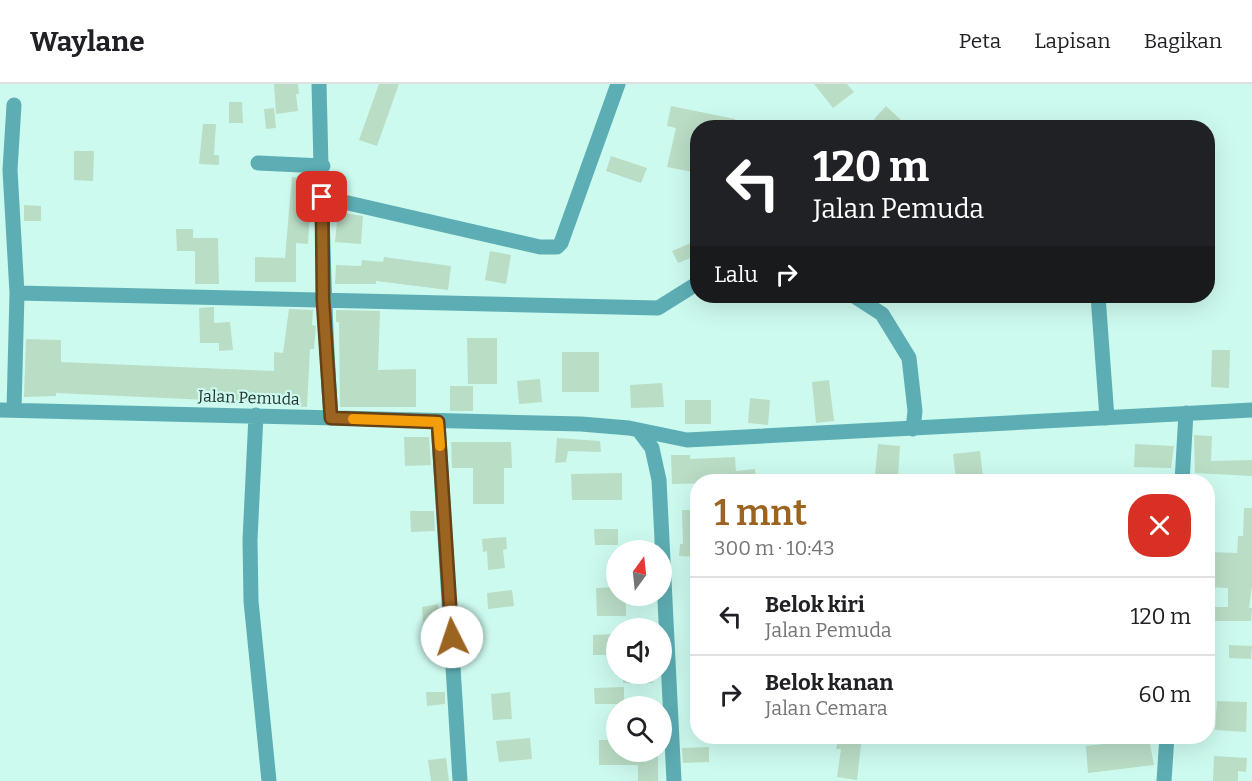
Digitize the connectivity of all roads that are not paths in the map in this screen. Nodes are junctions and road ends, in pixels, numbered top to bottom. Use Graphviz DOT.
graph roads {
  1 [pos="319,84"];
  2 [pos="618,84"];
  3 [pos="14,105"];
  4 [pos="258,163"];
  5 [pos="323,166"];
  6 [pos="322,197"];
  7 [pos="690,288"];
  8 [pos="17,293"];
  9 [pos="323,300"];
  10 [pos="865,303"];
  11 [pos="1099,303"];
  12 [pos="7,410"];
  13 [pos="1252,410"];
  14 [pos="1186,413"];
  15 [pos="256,415"];
  16 [pos="331,418"];
  17 [pos="1107,418"];
  18 [pos="438,422"];
  19 [pos="913,429"];
  20 [pos="640,432"];
  21 [pos="1182,474"];
  22 [pos="1166,744"];
  23 [pos="269,781"];
  24 [pos="460,781"];
  25 [pos="674,781"];
  26 [pos="1164,781"];
  1 -- 5 [label="street"];
  2 -- 6 [label="street"];
  3 -- 8 [label="street"];
  4 -- 5 [label="street"];
  5 -- 6 [label="street"];
  6 -- 9 [label="street"];
  7 -- 9 [label="street"];
  8 -- 9 [label="street"];
  8 -- 12 [label="street"];
  9 -- 16 [label="street"];
  10 -- 19 [label="street"];
  11 -- 17 [label="street"];
  12 -- 15 [label="street, Jalan Pemuda"];
  13 -- 14 [label="street, Jalan Pemuda"];
  14 -- 17 [label="street, Jalan Pemuda"];
  14 -- 21 [label="street"];
  15 -- 16 [label="street, Jalan Pemuda"];
  15 -- 23 [label="street"];
  16 -- 18 [label="street, Jalan Pemuda"];
  17 -- 19 [label="street, Jalan Pemuda"];
  18 -- 20 [label="street, Jalan Pemuda"];
  18 -- 24 [label="street"];
  19 -- 20 [label="street, Jalan Pemuda"];
  20 -- 25 [label="street"];
  22 -- 26 [label="street"];
}
